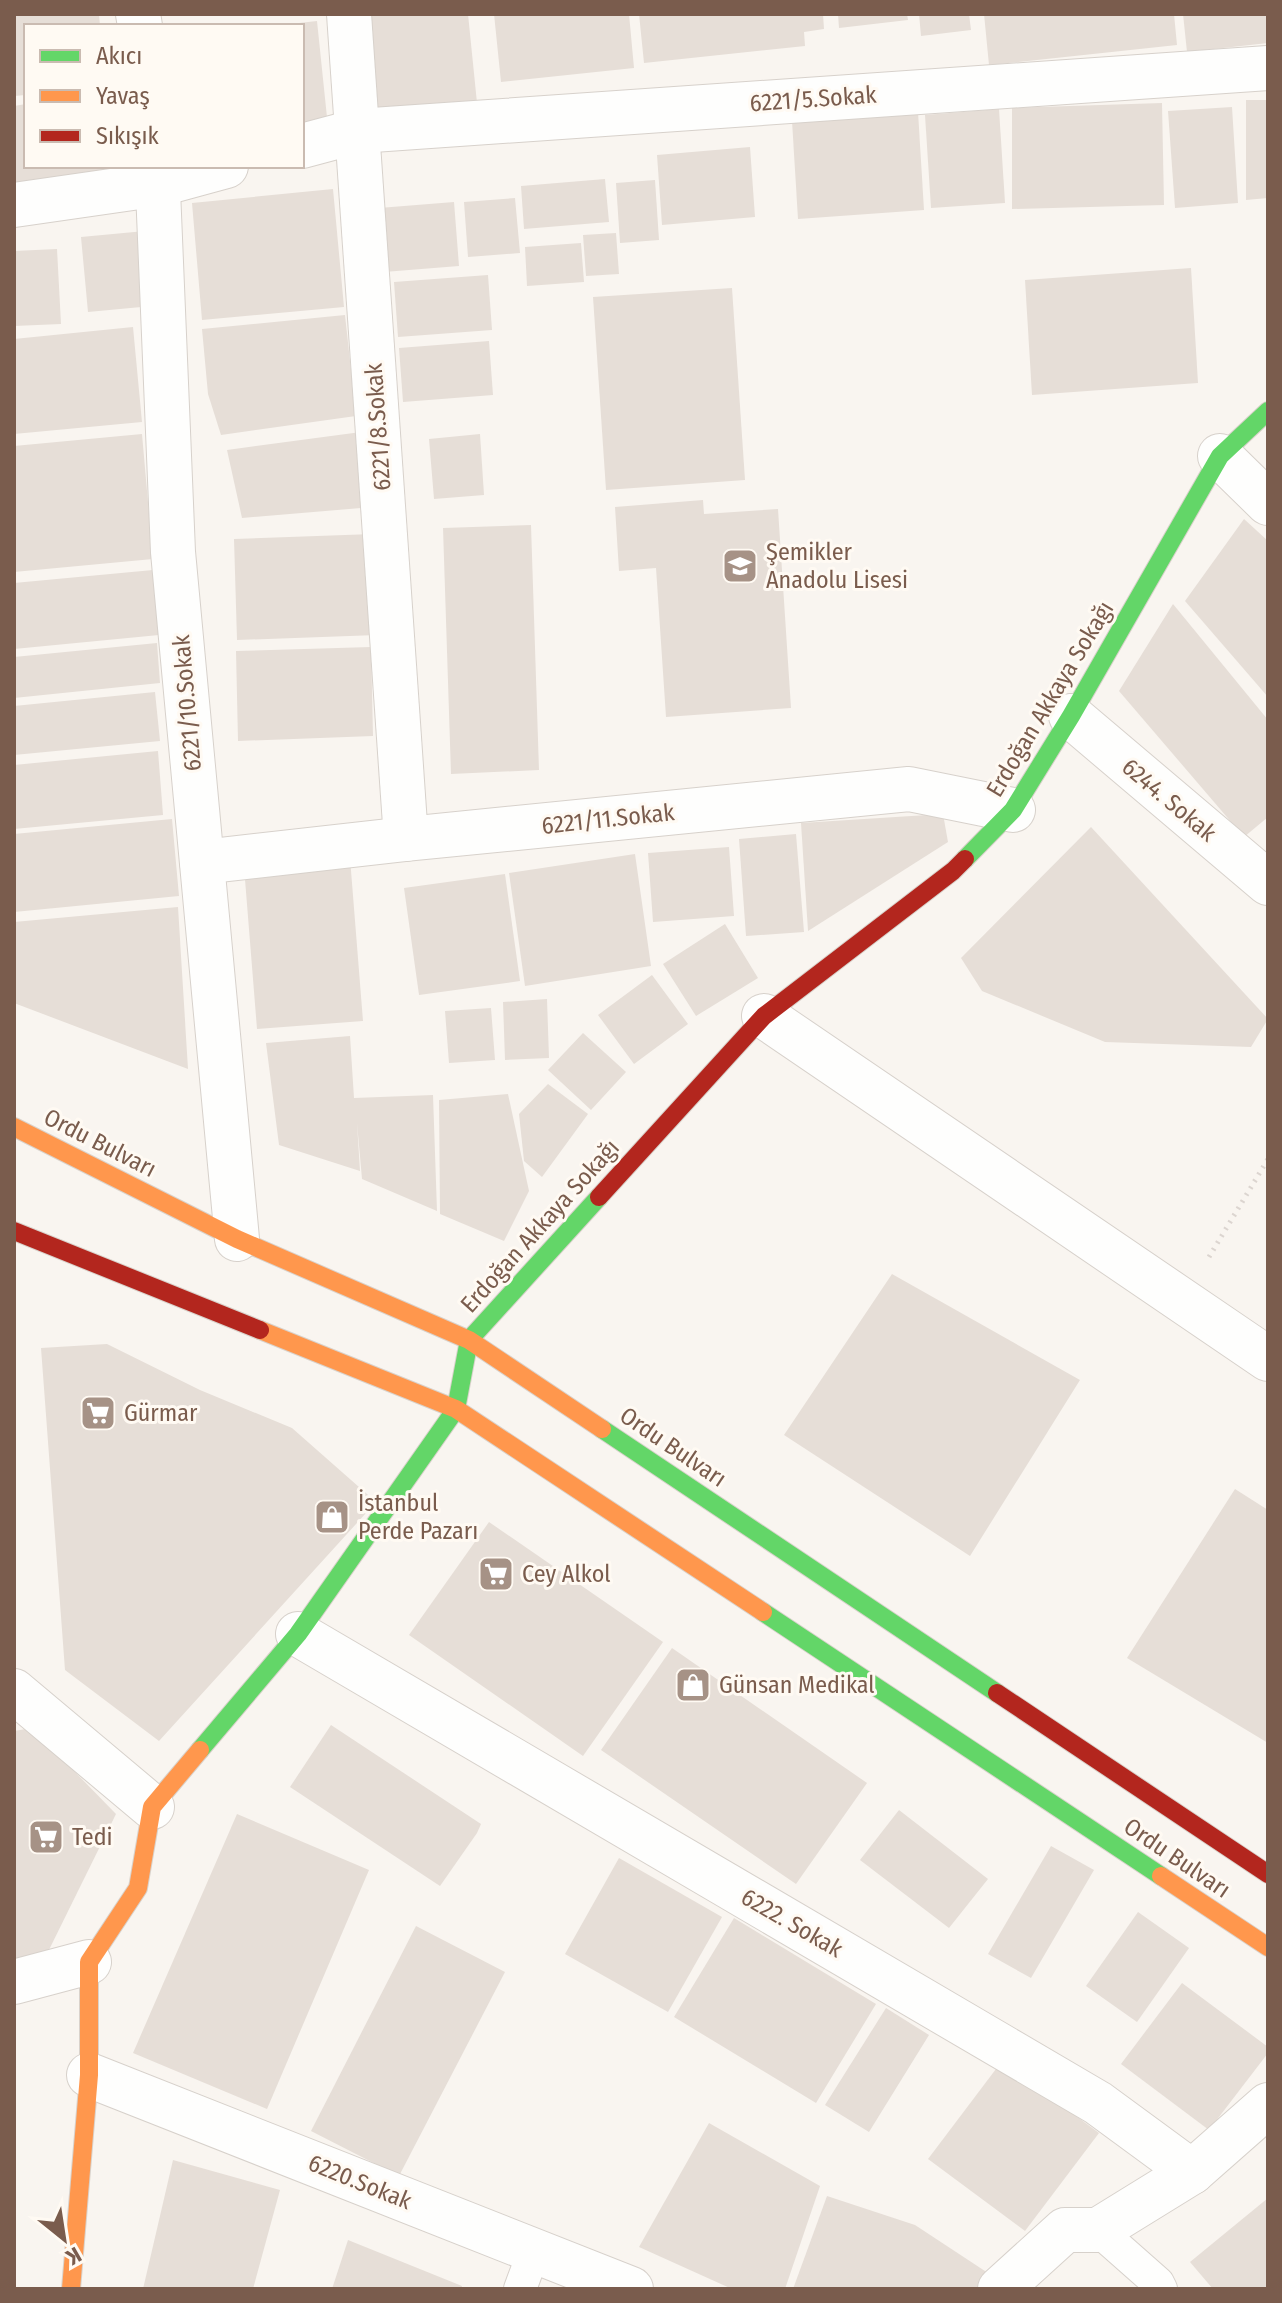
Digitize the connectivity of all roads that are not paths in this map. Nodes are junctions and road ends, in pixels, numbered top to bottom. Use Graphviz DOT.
graph roads {
  1 [pos="349,14"];
  2 [pos="1268,68"];
  3 [pos="358,131"];
  4 [pos="304,145"];
  5 [pos="211,168"];
  6 [pos="158,175"];
  7 [pos="14,205"];
  8 [pos="1268,411"];
  9 [pos="1220,456"];
  10 [pos="1268,503"];
  11 [pos="1071,716"];
  12 [pos="1013,810"];
  13 [pos="406,839"];
  14 [pos="202,862"];
  15 [pos="1268,883"];
  16 [pos="764,1016"];
  17 [pos="14,1127"];
  18 [pos="14,1231"];
  19 [pos="237,1239"];
  20 [pos="469,1340"];
  21 [pos="1268,1359"];
  22 [pos="456,1409"];
  23 [pos="298,1634"];
  24 [pos="14,1691"];
  25 [pos="152,1807"];
  26 [pos="1268,1874"];
  27 [pos="1268,1947"];
  28 [pos="89,1962"];
  29 [pos="14,1982"];
  30 [pos="89,2075"];
  31 [pos="1268,2105"];
  32 [pos="1192,2172"];
  33 [pos="1098,2230"];
  34 [pos="527,2270"];
  35 [pos="71,2289"];
  36 [pos="631,2289"];
  37 [pos="1000,2289"];
  38 [pos="1161,2289"];
  1 -- 3 [label="street, 6221/8.Sokak"];
  2 -- 3 [label="street, 6221/5.Sokak"];
  3 -- 4 [label="street, 6221/5.Sokak"];
  3 -- 13 [label="street, 6221/8.Sokak"];
  5 -- 6 [label="street"];
  6 -- 7 [label="street"];
  6 -- 14 [label="street, 6221/10.Sokak"];
  8 -- 9 [label="main road, Erdoğan Akkaya Sokağı"];
  9 -- 10 [label="street"];
  9 -- 11 [label="main road, Erdoğan Akkaya Sokağı"];
  11 -- 12 [label="main road, Erdoğan Akkaya Sokağı"];
  11 -- 15 [label="street, 6244. Sokak"];
  12 -- 13 [label="street, 6221/11.Sokak"];
  12 -- 16 [label="main road, Erdoğan Akkaya Sokağı"];
  13 -- 14 [label="street, 6221/11.Sokak"];
  14 -- 19 [label="street, 6221/10.Sokak"];
  16 -- 20 [label="main road, Erdoğan Akkaya Sokağı"];
  16 -- 21 [label="street"];
  17 -- 19 [label="main road, Ordu Bulvarı"];
  18 -- 22 [label="main road, Ordu Bulvarı"];
  19 -- 20 [label="main road, Ordu Bulvarı"];
  20 -- 22 [label="main road, Erdoğan Akkaya Sokağı"];
  20 -- 26 [label="main road, Ordu Bulvarı"];
  22 -- 23 [label="main road, Erdoğan Akkaya Sokağı"];
  22 -- 27 [label="main road, Ordu Bulvarı"];
  23 -- 25 [label="main road, Erdoğan Akkaya Sokağı"];
  23 -- 32 [label="street, 6222. Sokak"];
  24 -- 25 [label="street"];
  25 -- 28 [label="main road"];
  28 -- 29 [label="street"];
  28 -- 30 [label="main road"];
  30 -- 34 [label="street, 6220.Sokak"];
  30 -- 35 [label="main road"];
  31 -- 32 [label="street"];
  32 -- 33 [label="street"];
  33 -- 37 [label="street"];
  33 -- 38 [label="lane"];
  34 -- 36 [label="street, 6220.Sokak"];
}
